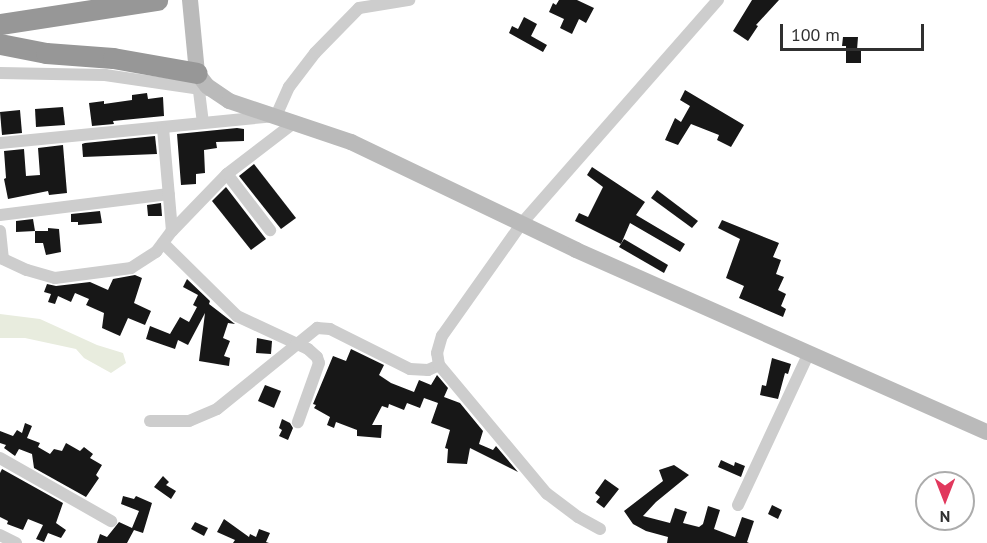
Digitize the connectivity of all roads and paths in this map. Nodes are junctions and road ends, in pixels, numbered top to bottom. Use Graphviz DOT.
graph roads {
  1 [pos="157,0"];
  2 [pos="190,0"];
  3 [pos="409,0"];
  4 [pos="718,0"];
  5 [pos="0,24"];
  6 [pos="0,44"];
  7 [pos="0,73"];
  8 [pos="202,84"];
  9 [pos="276,116"];
  10 [pos="295,122"];
  11 [pos="203,123"];
  12 [pos="164,129"];
  13 [pos="0,143"];
  14 [pos="227,174"];
  15 [pos="169,194"];
  16 [pos="0,215"];
  17 [pos="522,224"];
  18 [pos="270,230"];
  19 [pos="0,231"];
  20 [pos="172,231"];
  21 [pos="163,243"];
  22 [pos="2,259"];
  23 [pos="298,346"];
  24 [pos="809,353"];
  25 [pos="439,365"];
  26 [pos="150,421"];
  27 [pos="298,422"];
  28 [pos="987,432"];
  29 [pos="0,458"];
  30 [pos="738,505"];
  31 [pos="111,521"];
  32 [pos="600,529"];
  33 [pos="0,535"];
  34 [pos="16,543"];
  1 -- 5 [label="highway"];
  2 -- 8 [label="main road"];
  3 -- 9 [label="street"];
  4 -- 17 [label="street"];
  6 -- 8 [label="highway"];
  7 -- 8 [label="street"];
  8 -- 9 [label="main road"];
  8 -- 11 [label="street"];
  9 -- 10 [label="main road"];
  9 -- 11 [label="street"];
  10 -- 14 [label="street"];
  10 -- 17 [label="main road"];
  11 -- 12 [label="street"];
  12 -- 13 [label="street"];
  12 -- 15 [label="street"];
  14 -- 18 [label="street"];
  14 -- 20 [label="street"];
  15 -- 16 [label="street"];
  15 -- 20 [label="street"];
  17 -- 24 [label="main road"];
  17 -- 25 [label="street"];
  19 -- 22 [label="street"];
  20 -- 21 [label="street"];
  21 -- 22 [label="street"];
  21 -- 23 [label="street"];
  23 -- 25 [label="street"];
  23 -- 26 [label="street"];
  23 -- 27 [label="street"];
  24 -- 28 [label="main road"];
  24 -- 30 [label="street"];
  25 -- 32 [label="street"];
  29 -- 31 [label="street"];
  33 -- 34 [label="street"];
}
